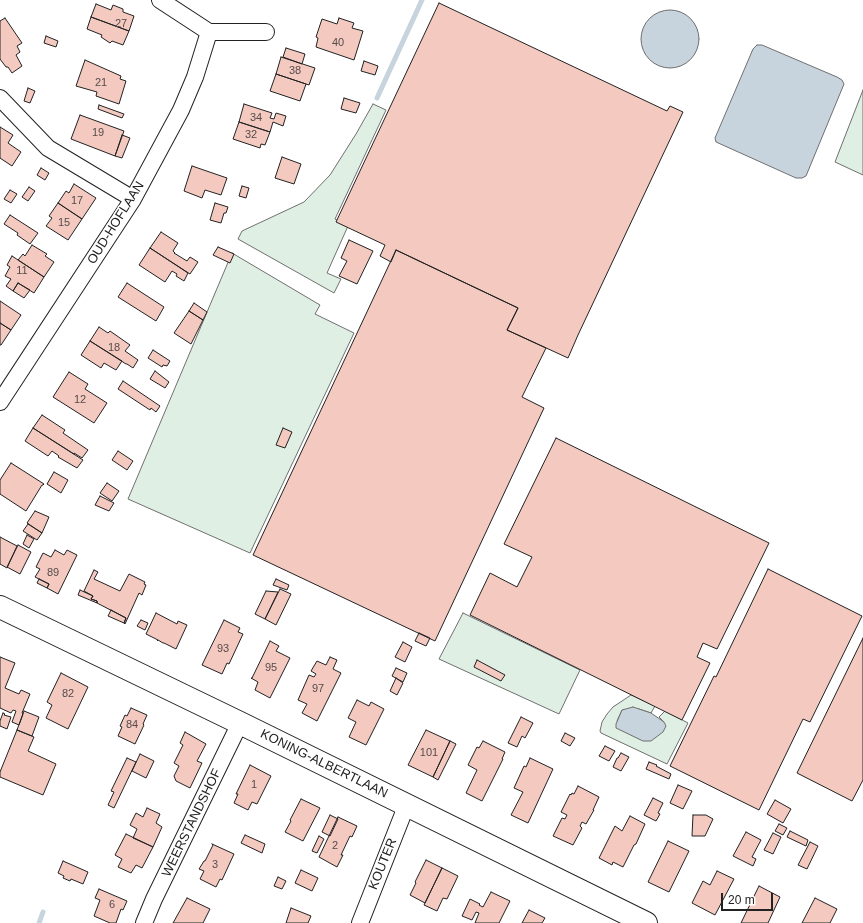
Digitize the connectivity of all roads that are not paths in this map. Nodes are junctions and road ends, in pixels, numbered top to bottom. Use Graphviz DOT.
graph roads {
  1 [pos="160,0"];
  2 [pos="209,32"];
  3 [pos="266,32"];
  4 [pos="0,98"];
  5 [pos="133,199"];
  6 [pos="3,392"];
  7 [pos="0,607"];
  8 [pos="240,723"];
  9 [pos="407,804"];
  10 [pos="144,923"];
  11 [pos="360,923"];
  12 [pos="646,923"];
  1 -- 2 [label="street"];
  2 -- 3 [label="street"];
  2 -- 5 [label="street, OUD-HOFLAAN"];
  4 -- 5 [label="street"];
  5 -- 6 [label="street, OUD-HOFLAAN"];
  7 -- 8 [label="street, KONING-ALBERTLAAN"];
  8 -- 9 [label="street, KONING-ALBERTLAAN"];
  8 -- 10 [label="street, WEERSTANDSHOF"];
  9 -- 11 [label="street, KOUTER"];
  9 -- 12 [label="street, KONING-ALBERTLAAN"];
}
